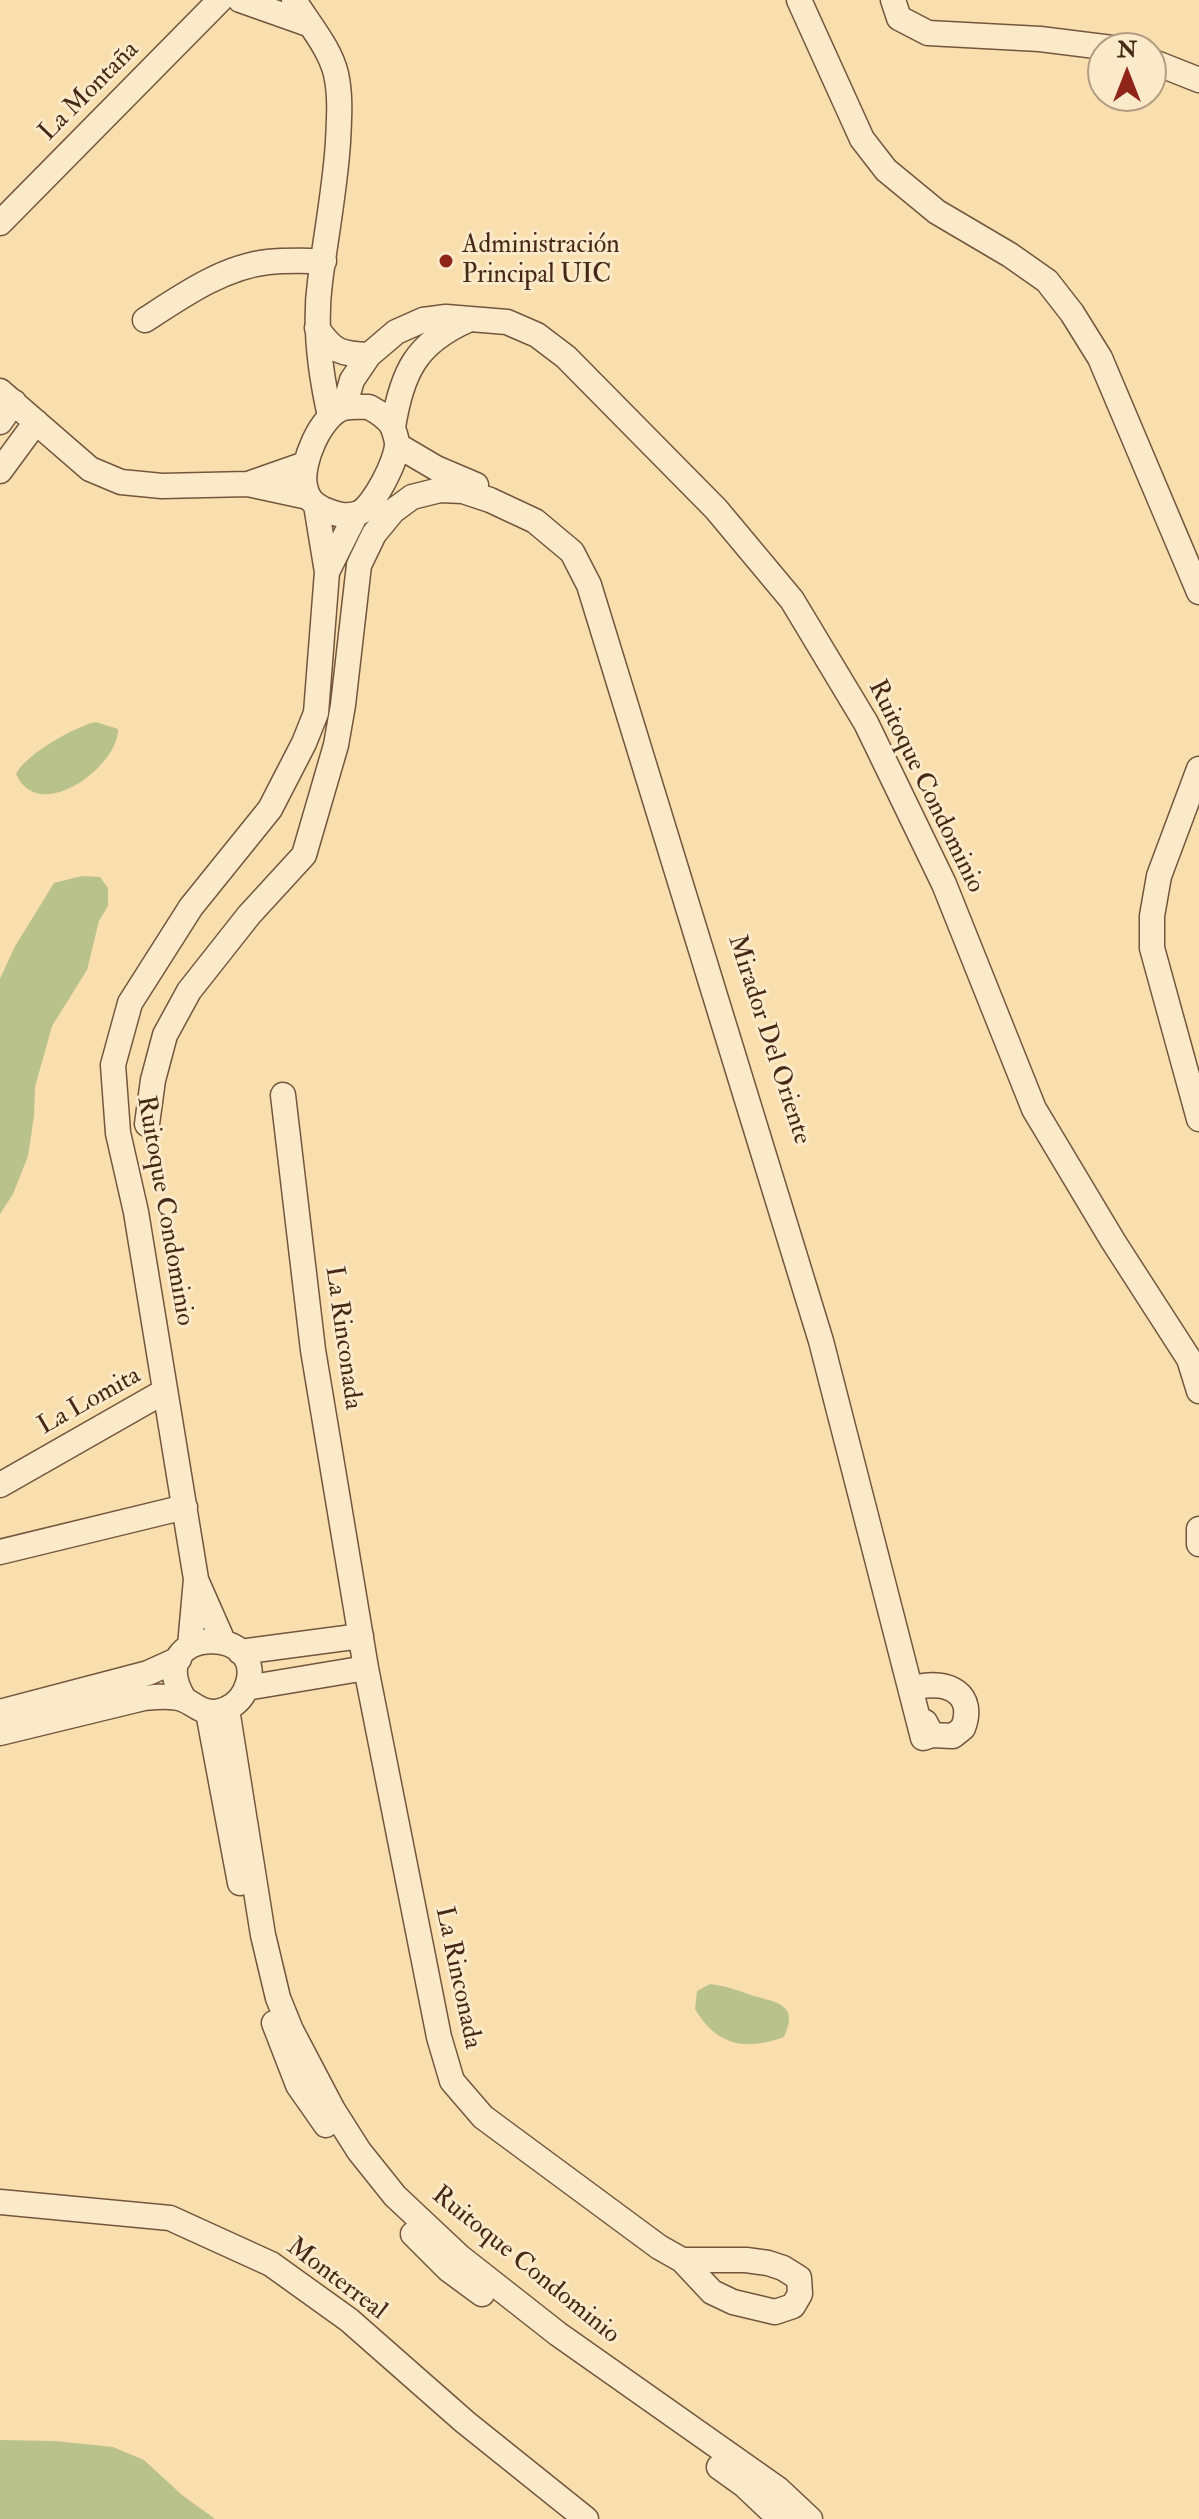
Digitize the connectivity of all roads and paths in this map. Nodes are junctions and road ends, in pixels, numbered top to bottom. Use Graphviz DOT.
graph roads {
  1 [pos="220,0"];
  2 [pos="240,0"];
  3 [pos="294,0"];
  4 [pos="799,0"];
  5 [pos="893,0"];
  6 [pos="308,24"];
  7 [pos="1087,45"];
  8 [pos="1167,67"];
  9 [pos="1199,80"];
  10 [pos="0,223"];
  11 [pos="324,261"];
  12 [pos="471,319"];
  13 [pos="145,320"];
  14 [pos="317,328"];
  15 [pos="369,355"];
  16 [pos="7,396"];
  17 [pos="337,412"];
  18 [pos="0,422"];
  19 [pos="36,422"];
  20 [pos="395,436"];
  21 [pos="305,464"];
  22 [pos="0,471"];
  23 [pos="465,481"];
  24 [pos="248,484"];
  25 [pos="376,496"];
  26 [pos="312,501"];
  27 [pos="356,514"];
  28 [pos="327,572"];
  29 [pos="1199,592"];
  30 [pos="1199,769"];
  31 [pos="283,1095"];
  32 [pos="1199,1119"];
  33 [pos="147,1124"];
  34 [pos="165,1391"];
  35 [pos="1199,1391"];
  36 [pos="0,1485"];
  37 [pos="185,1507"];
  38 [pos="1199,1529"];
  39 [pos="1199,1544"];
  40 [pos="0,1552"];
  41 [pos="196,1579"];
  42 [pos="361,1636"];
  43 [pos="231,1646"];
  44 [pos="185,1652"];
  45 [pos="366,1668"];
  46 [pos="918,1687"];
  47 [pos="246,1688"];
  48 [pos="184,1699"];
  49 [pos="218,1710"];
  50 [pos="0,1712"];
  51 [pos="0,1733"];
  52 [pos="932,1735"];
  53 [pos="0,2202"];
  54 [pos="682,2260"];
  55 [pos="586,2519"];
  56 [pos="780,2519"];
  57 [pos="810,2519"];
  1 -- 10 [label="street, La Montaña"];
  2 -- 6 [label="street"];
  3 -- 6 [label="street"];
  4 -- 29 [label="street"];
  5 -- 7 [label="street"];
  6 -- 11 [label="street"];
  8 -- 9 [label="street"];
  11 -- 13 [label="street"];
  11 -- 14 [label="street"];
  12 -- 15 [label="street, Ruitoque Condominio"];
  12 -- 20 [label="street, Ruitoque Condominio"];
  12 -- 35 [label="street, Ruitoque Condominio"];
  14 -- 15 [label="street"];
  14 -- 17 [label="street"];
  15 -- 17 [label="street, Ruitoque Condominio"];
  16 -- 18 [label="street"];
  16 -- 19 [label="street"];
  17 -- 20 [label="street"];
  17 -- 21 [label="street, Ruitoque Condominio"];
  19 -- 22 [label="street"];
  19 -- 24 [label="street"];
  20 -- 23 [label="street"];
  20 -- 25 [label="street, Ruitoque Condominio"];
  21 -- 24 [label="street"];
  21 -- 26 [label="street, Ruitoque Condominio"];
  23 -- 25 [label="street, Ruitoque Condominio"];
  23 -- 46 [label="street, Mirador Del Oriente"];
  24 -- 26 [label="street"];
  25 -- 27 [label="street, Ruitoque Condominio"];
  26 -- 27 [label="street"];
  26 -- 28 [label="street, Ruitoque Condominio"];
  27 -- 28 [label="street, Ruitoque Condominio"];
  28 -- 34 [label="street, Ruitoque Condominio"];
  30 -- 32 [label="street"];
  31 -- 42 [label="street, La Rinconada"];
  33 -- 52 [label="street"];
  34 -- 36 [label="street, La Lomita"];
  34 -- 37 [label="street, Ruitoque Condominio"];
  37 -- 40 [label="street"];
  37 -- 41 [label="street, Ruitoque Condominio"];
  38 -- 39 [label="street"];
  41 -- 43 [label="street, Ruitoque Condominio"];
  41 -- 44 [label="street, Ruitoque Condominio"];
  42 -- 43 [label="street"];
  42 -- 45 [label="street, La Rinconada"];
  43 -- 44 [label="street"];
  43 -- 47 [label="street, Ruitoque Condominio"];
  44 -- 48 [label="street, Ruitoque Condominio"];
  44 -- 50 [label="street"];
  45 -- 47 [label="street"];
  45 -- 54 [label="street, La Rinconada"];
  46 -- 52 [label="street, Mirador Del Oriente"];
  46 -- 52 [label="street"];
  47 -- 49 [label="street"];
  48 -- 49 [label="street"];
  48 -- 51 [label="street"];
  49 -- 56 [label="street, Ruitoque Condominio"];
  49 -- 57 [label="street, Ruitoque Condominio"];
  53 -- 55 [label="street, Monterreal"];
  54 -- 54 [label="street, La Rinconada"];
}
